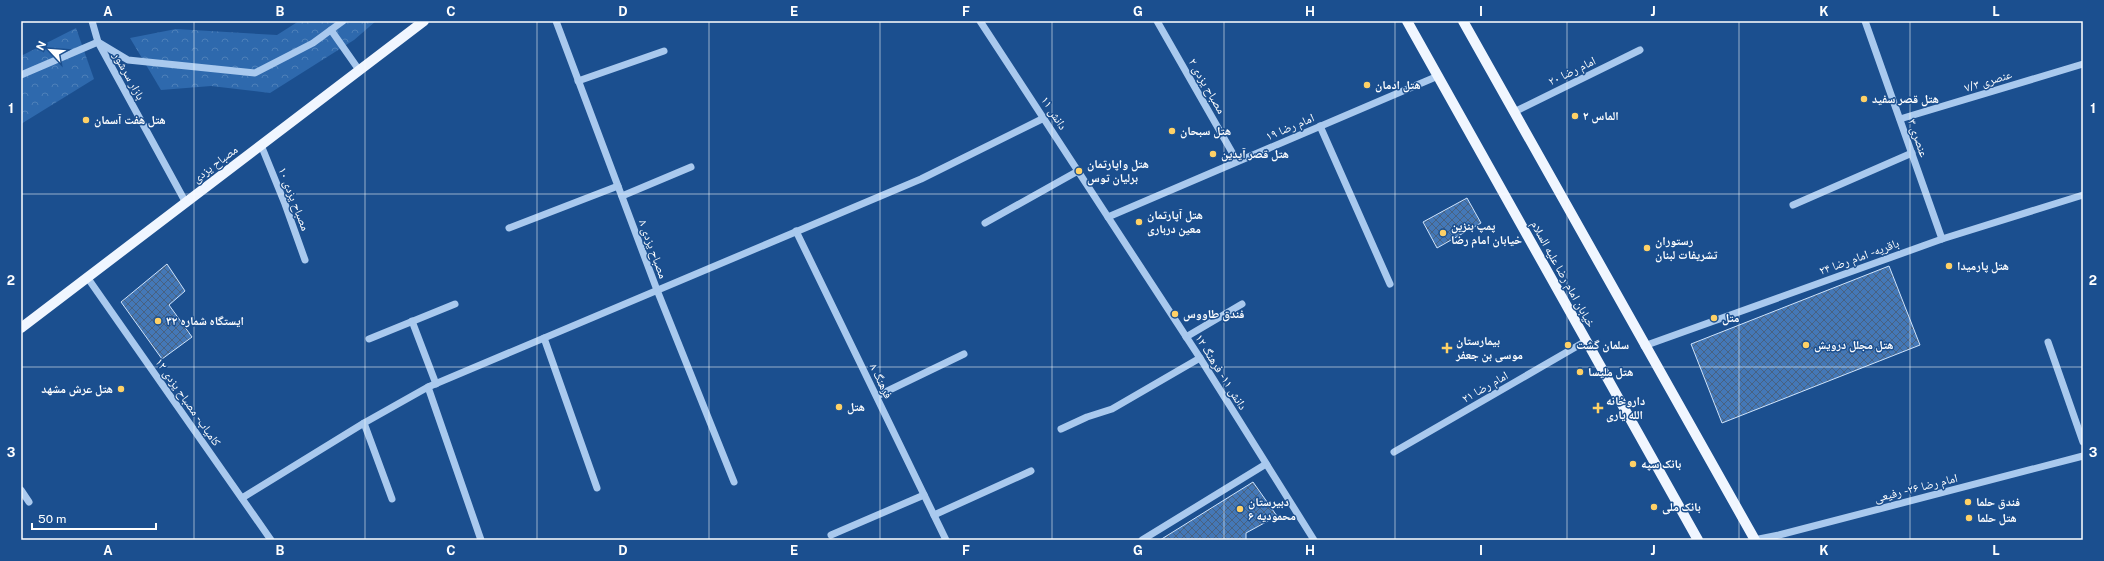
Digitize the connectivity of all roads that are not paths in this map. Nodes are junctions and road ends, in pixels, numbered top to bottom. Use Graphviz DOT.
graph roads {
  1 [pos="92,21"];
  2 [pos="343,21"];
  3 [pos="424,21"];
  4 [pos="556,21"];
  5 [pos="980,21"];
  6 [pos="1157,21"];
  7 [pos="1406,21"];
  8 [pos="1464,21"];
  9 [pos="1865,21"];
  10 [pos="331,30"];
  11 [pos="98,42"];
  12 [pos="1640,50"];
  13 [pos="664,51"];
  14 [pos="2083,64"];
  15 [pos="359,70"];
  16 [pos="21,75"];
  17 [pos="1438,76"];
  18 [pos="578,80"];
  19 [pos="1514,112"];
  20 [pos="1044,118"];
  21 [pos="1900,119"];
  22 [pos="1320,126"];
  23 [pos="261,145"];
  24 [pos="1912,153"];
  25 [pos="1237,161"];
  26 [pos="691,167"];
  27 [pos="1078,171"];
  28 [pos="618,186"];
  29 [pos="2083,195"];
  30 [pos="622,196"];
  31 [pos="186,202"];
  32 [pos="1793,205"];
  33 [pos="1108,217"];
  34 [pos="985,223"];
  35 [pos="509,228"];
  36 [pos="796,231"];
  37 [pos="1942,239"];
  38 [pos="305,260"];
  39 [pos="87,277"];
  40 [pos="1390,284"];
  41 [pos="657,290"];
  42 [pos="455,304"];
  43 [pos="1242,304"];
  44 [pos="412,321"];
  45 [pos="21,328"];
  46 [pos="1186,337"];
  47 [pos="544,338"];
  48 [pos="369,339"];
  49 [pos="1586,340"];
  50 [pos="2048,342"];
  51 [pos="1644,346"];
  52 [pos="964,354"];
  53 [pos="1200,358"];
  54 [pos="436,384"];
  55 [pos="428,387"];
  56 [pos="877,396"];
  57 [pos="364,423"];
  58 [pos="1062,429"];
  59 [pos="2083,442"];
  60 [pos="1394,452"];
  61 [pos="2083,456"];
  62 [pos="1266,464"];
  63 [pos="1031,471"];
  64 [pos="734,482"];
  65 [pos="597,488"];
  66 [pos="21,490"];
  67 [pos="924,495"];
  68 [pos="242,498"];
  69 [pos="392,499"];
  70 [pos="29,502"];
  71 [pos="934,515"];
  72 [pos="831,535"];
  73 [pos="271,540"];
  74 [pos="481,540"];
  75 [pos="946,540"];
  76 [pos="1142,540"];
  77 [pos="1314,540"];
  78 [pos="1698,540"];
  79 [pos="1754,540"];
  1 -- 11 [label="street, بازار سرشور"];
  2 -- 10 [label="street"];
  3 -- 15 [label="main road, مصباح یزدی"];
  4 -- 18 [label="street, مصباح یزدی ۸"];
  5 -- 20 [label="street, دانش ۱۱"];
  6 -- 25 [label="street, مصباح یزدی ۲"];
  7 -- 17 [label="main road, خیابان امام رضا علیه السلام"];
  8 -- 19 [label="main road"];
  9 -- 21 [label="street, عنصری ۳"];
  10 -- 11 [label="street"];
  10 -- 15 [label="street"];
  11 -- 16 [label="street"];
  11 -- 31 [label="street, بازار سرشور"];
  12 -- 19 [label="street, امام رضا ۲۰"];
  13 -- 18 [label="street"];
  14 -- 21 [label="street, عنصری ۷/۳"];
  15 -- 23 [label="main road, مصباح یزدی"];
  17 -- 22 [label="street, امام رضا ۱۹"];
  17 -- 49 [label="main road, خیابان امام رضا علیه السلام"];
  18 -- 28 [label="street, مصباح یزدی ۸"];
  19 -- 51 [label="main road"];
  20 -- 27 [label="street, دانش ۱۱"];
  20 -- 36 [label="street"];
  21 -- 24 [label="street, عنصری ۳"];
  22 -- 25 [label="street, امام رضا ۱۹"];
  22 -- 40 [label="street"];
  23 -- 31 [label="main road, مصباح یزدی"];
  23 -- 38 [label="street, مصباح یزدی ۱۰"];
  24 -- 32 [label="street"];
  24 -- 37 [label="street, عنصری ۳"];
  25 -- 33 [label="street, امام رضا ۱۹"];
  26 -- 30 [label="street"];
  27 -- 33 [label="street, دانش ۱۱"];
  27 -- 34 [label="street"];
  28 -- 30 [label="street, مصباح یزدی ۸"];
  28 -- 35 [label="street"];
  29 -- 37 [label="street, باقریه - امام رضا ۲۴"];
  30 -- 41 [label="street, مصباح یزدی ۸"];
  31 -- 39 [label="main road, مصباح یزدی"];
  33 -- 46 [label="street, دانش ۱۱ - فرهنگ ۱۲"];
  36 -- 41 [label="street"];
  36 -- 56 [label="street, فرهنگ ۸"];
  37 -- 51 [label="street, باقریه - امام رضا ۲۴"];
  39 -- 45 [label="main road, مصباح یزدی"];
  39 -- 68 [label="street, کامیاب - مصباح یزدی ۱۲"];
  41 -- 47 [label="street"];
  41 -- 64 [label="street, مصباح یزدی ۸"];
  42 -- 44 [label="street"];
  43 -- 46 [label="street"];
  44 -- 48 [label="street"];
  44 -- 54 [label="street"];
  46 -- 53 [label="street, دانش ۱۱ - فرهنگ ۱۲"];
  47 -- 54 [label="street"];
  47 -- 65 [label="street"];
  49 -- 60 [label="street, امام رضا ۲۱"];
  49 -- 78 [label="main road, خیابان امام رضا علیه السلام"];
  50 -- 59 [label="street"];
  51 -- 79 [label="main road"];
  52 -- 56 [label="street"];
  53 -- 58 [label="street"];
  53 -- 62 [label="street, دانش ۱۱ - فرهنگ ۱۲"];
  54 -- 55 [label="street"];
  55 -- 57 [label="street"];
  55 -- 74 [label="street"];
  56 -- 67 [label="street, فرهنگ ۸"];
  57 -- 68 [label="street"];
  57 -- 69 [label="street"];
  61 -- 79 [label="street, امام رضا ۲۶ - رفیعی"];
  62 -- 76 [label="street"];
  62 -- 77 [label="street, دانش ۱۱ - فرهنگ ۱۲"];
  63 -- 71 [label="street"];
  66 -- 70 [label="street"];
  67 -- 71 [label="street, فرهنگ ۸"];
  67 -- 72 [label="street"];
  68 -- 73 [label="street, کامیاب - مصباح یزدی ۱۲"];
  71 -- 75 [label="street, فرهنگ ۸"];
}
